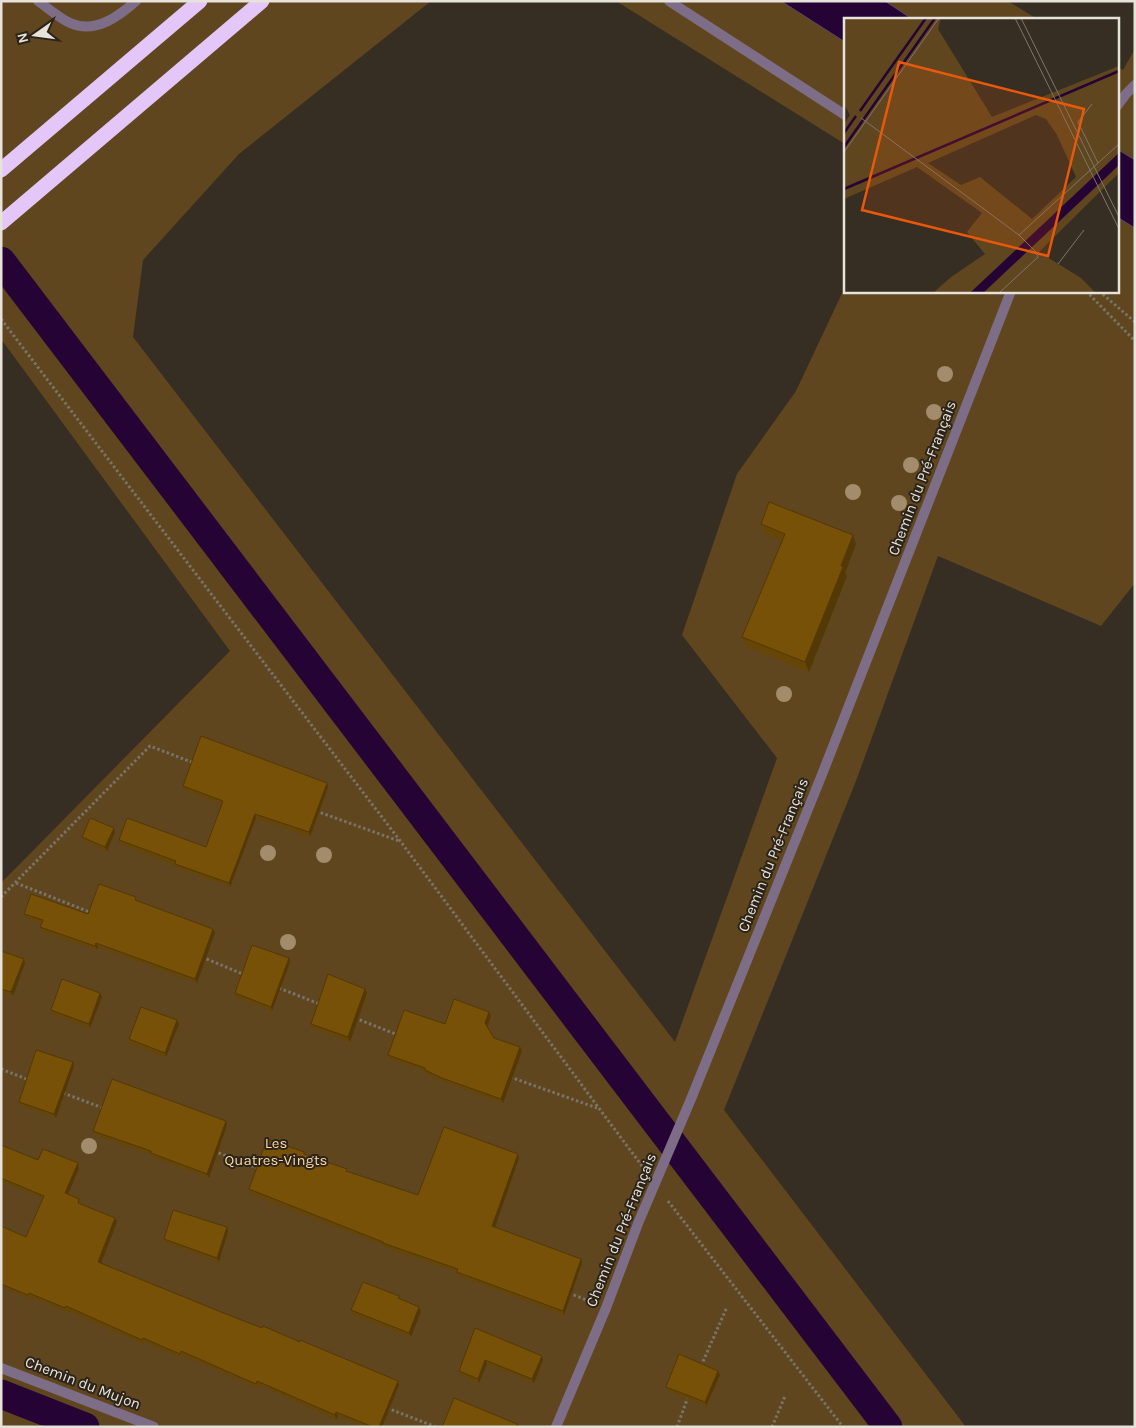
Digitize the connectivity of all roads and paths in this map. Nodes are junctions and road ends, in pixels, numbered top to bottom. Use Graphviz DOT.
graph roads {
  1 [pos="38,1"];
  2 [pos="136,1"];
  3 [pos="200,1"];
  4 [pos="262,1"];
  5 [pos="669,1"];
  6 [pos="1135,85"];
  7 [pos="1118,105"];
  8 [pos="844,114"];
  9 [pos="1,170"];
  10 [pos="1,223"];
  11 [pos="1012,292"];
  12 [pos="1087,292"];
  13 [pos="1100,292"];
  14 [pos="1,319"];
  15 [pos="1135,322"];
  16 [pos="1135,341"];
  17 [pos="196,764"];
  18 [pos="313,809"];
  19 [pos="401,842"];
  20 [pos="16,883"];
  21 [pos="1,897"];
  22 [pos="97,916"];
  23 [pos="197,956"];
  24 [pos="252,977"];
  25 [pos="270,984"];
  26 [pos="324,1006"];
  27 [pos="352,1017"];
  28 [pos="406,1038"];
  29 [pos="1,1069"];
  30 [pos="506,1076"];
  31 [pos="38,1083"];
  32 [pos="56,1090"];
  33 [pos="597,1108"];
  34 [pos="111,1111"];
  35 [pos="211,1149"];
  36 [pos="266,1171"];
  37 [pos="655,1183"];
  38 [pos="560,1290"];
  39 [pos="727,1307"];
  40 [pos="606,1308"];
  41 [pos="1,1368"];
  42 [pos="697,1375"];
  43 [pos="690,1392"];
  44 [pos="785,1396"];
  45 [pos="382,1406"];
  46 [pos="154,1427"];
  47 [pos="436,1427"];
  48 [pos="556,1427"];
  49 [pos="677,1427"];
  50 [pos="772,1427"];
  51 [pos="843,1427"];
  1 -- 2 [label="street"];
  3 -- 9 [label="highway"];
  4 -- 10 [label="highway"];
  5 -- 8 [label="street"];
  6 -- 7 [label="street"];
  11 -- 37 [label="street, Chemin du Pré-Français"];
  12 -- 16 [label="path"];
  13 -- 15 [label="path"];
  14 -- 19 [label="path"];
  17 -- 20 [label="path"];
  18 -- 19 [label="path"];
  19 -- 33 [label="path"];
  20 -- 21 [label="path"];
  20 -- 22 [label="path"];
  23 -- 24 [label="path"];
  25 -- 26 [label="path"];
  27 -- 28 [label="path"];
  29 -- 31 [label="path"];
  30 -- 33 [label="path"];
  32 -- 34 [label="path"];
  33 -- 37 [label="path"];
  35 -- 36 [label="path"];
  37 -- 40 [label="street, Chemin du Pré-Français"];
  37 -- 51 [label="path"];
  38 -- 40 [label="path"];
  39 -- 42 [label="path"];
  40 -- 48 [label="street, Chemin du Pré-Français"];
  41 -- 46 [label="street, Chemin du Mujon"];
  43 -- 49 [label="path"];
  44 -- 50 [label="path"];
  45 -- 47 [label="path"];
}
